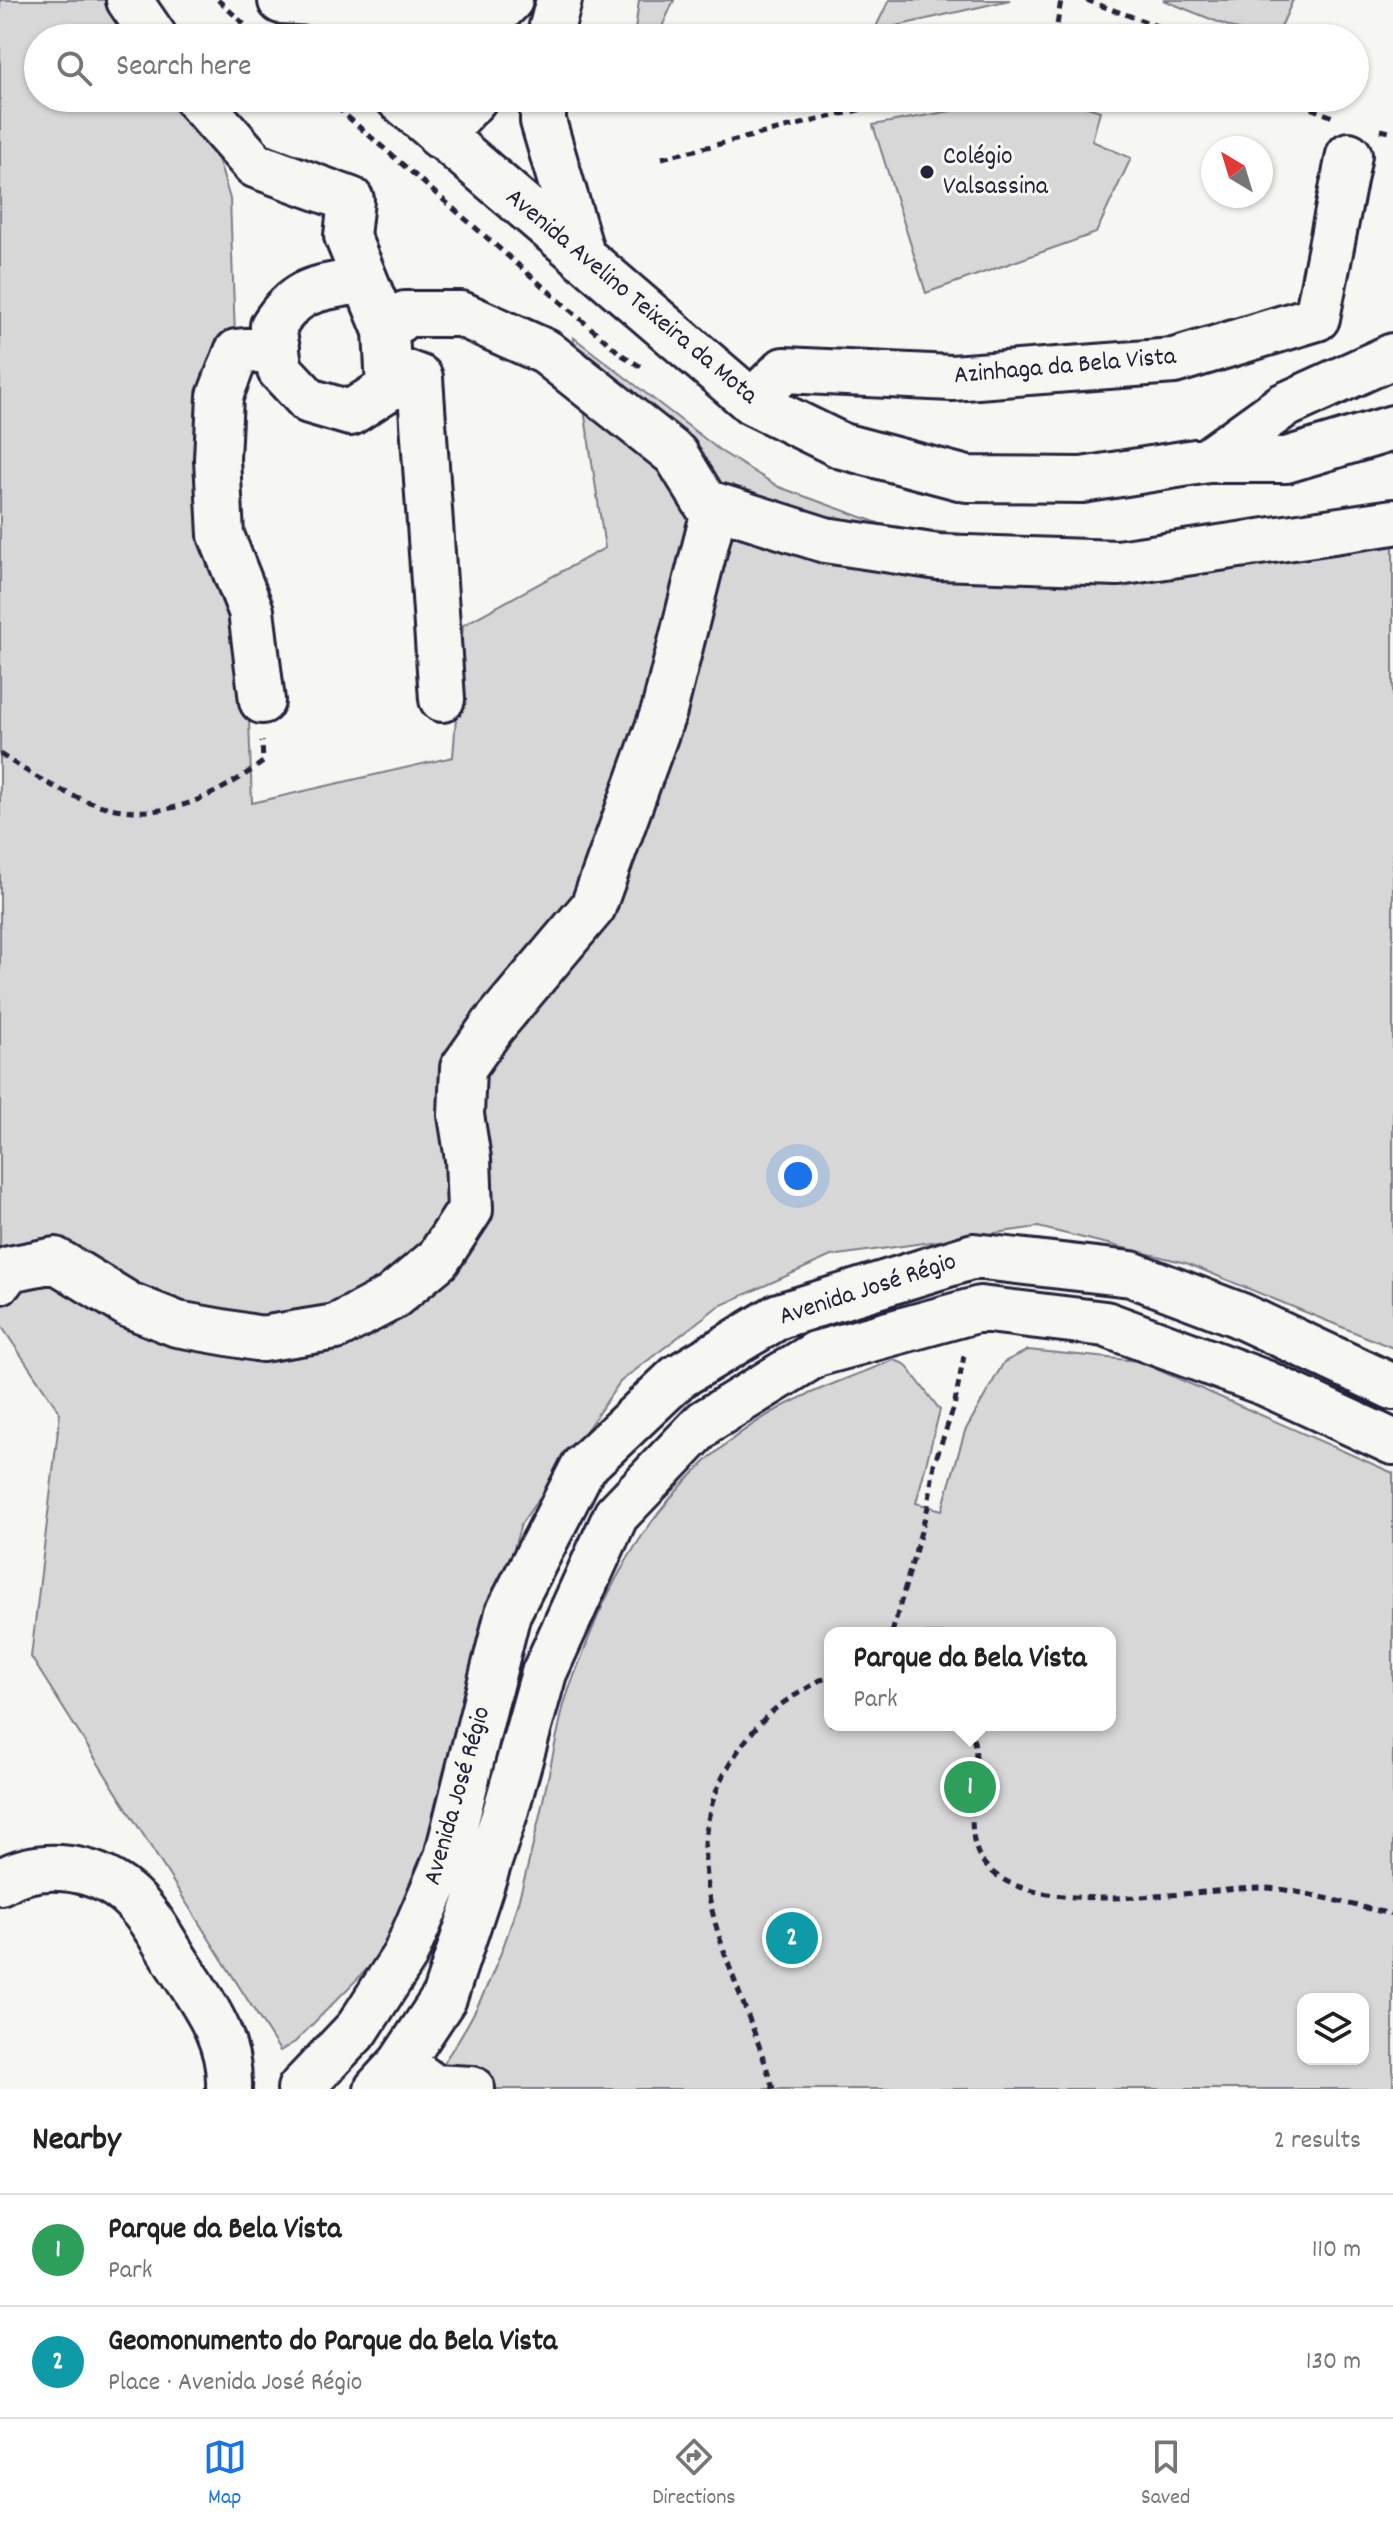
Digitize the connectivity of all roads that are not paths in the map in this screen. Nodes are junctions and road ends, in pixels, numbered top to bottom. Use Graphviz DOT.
graph roads {
  1 [pos="129,0"];
  2 [pos="465,0"];
  3 [pos="510,0"];
  4 [pos="270,10"];
  5 [pos="145,24"];
  6 [pos="298,24"];
  7 [pos="486,24"];
  8 [pos="208,112"];
  9 [pos="417,112"];
  10 [pos="462,112"];
  11 [pos="543,112"];
  12 [pos="440,136"];
  13 [pos="1348,138"];
  14 [pos="583,258"];
  15 [pos="364,280"];
  16 [pos="277,348"];
  17 [pos="387,348"];
  18 [pos="1391,357"];
  19 [pos="752,402"];
  20 [pos="1393,428"];
  21 [pos="1208,460"];
  22 [pos="705,502"];
  23 [pos="1393,522"];
  24 [pos="442,699"];
  25 [pos="262,701"];
  26 [pos="0,1281"];
  27 [pos="1393,1387"];
  28 [pos="1393,1442"];
  29 [pos="0,1882"];
  30 [pos="389,2076"];
  31 [pos="229,2089"];
  32 [pos="300,2089"];
  33 [pos="472,2089"];
  1 -- 5 [label="street"];
  2 -- 4 [label="street"];
  3 -- 7 [label="street"];
  4 -- 6 [label="street"];
  8 -- 15 [label="street"];
  9 -- 12 [label="street, Avenida Avelino Teixeira da Mota"];
  10 -- 12 [label="street"];
  11 -- 14 [label="street"];
  12 -- 14 [label="street, Avenida Avelino Teixeira da Mota"];
  13 -- 19 [label="street, Azinhaga da Bela Vista"];
  14 -- 19 [label="street, Avenida Avelino Teixeira da Mota"];
  15 -- 16 [label="street"];
  15 -- 17 [label="street"];
  16 -- 17 [label="street"];
  16 -- 25 [label="street"];
  17 -- 22 [label="street"];
  17 -- 24 [label="street"];
  18 -- 21 [label="street, Avenida Avelino Teixeira da Mota"];
  19 -- 21 [label="street, Avenida Avelino Teixeira da Mota"];
  20 -- 21 [label="street, Avenida Avelino Teixeira da Mota"];
  22 -- 23 [label="street"];
  22 -- 26 [label="street"];
  27 -- 32 [label="street, Avenida José Régio"];
  28 -- 30 [label="street, Avenida José Régio"];
  29 -- 31 [label="street"];
  30 -- 33 [label="street"];
}
